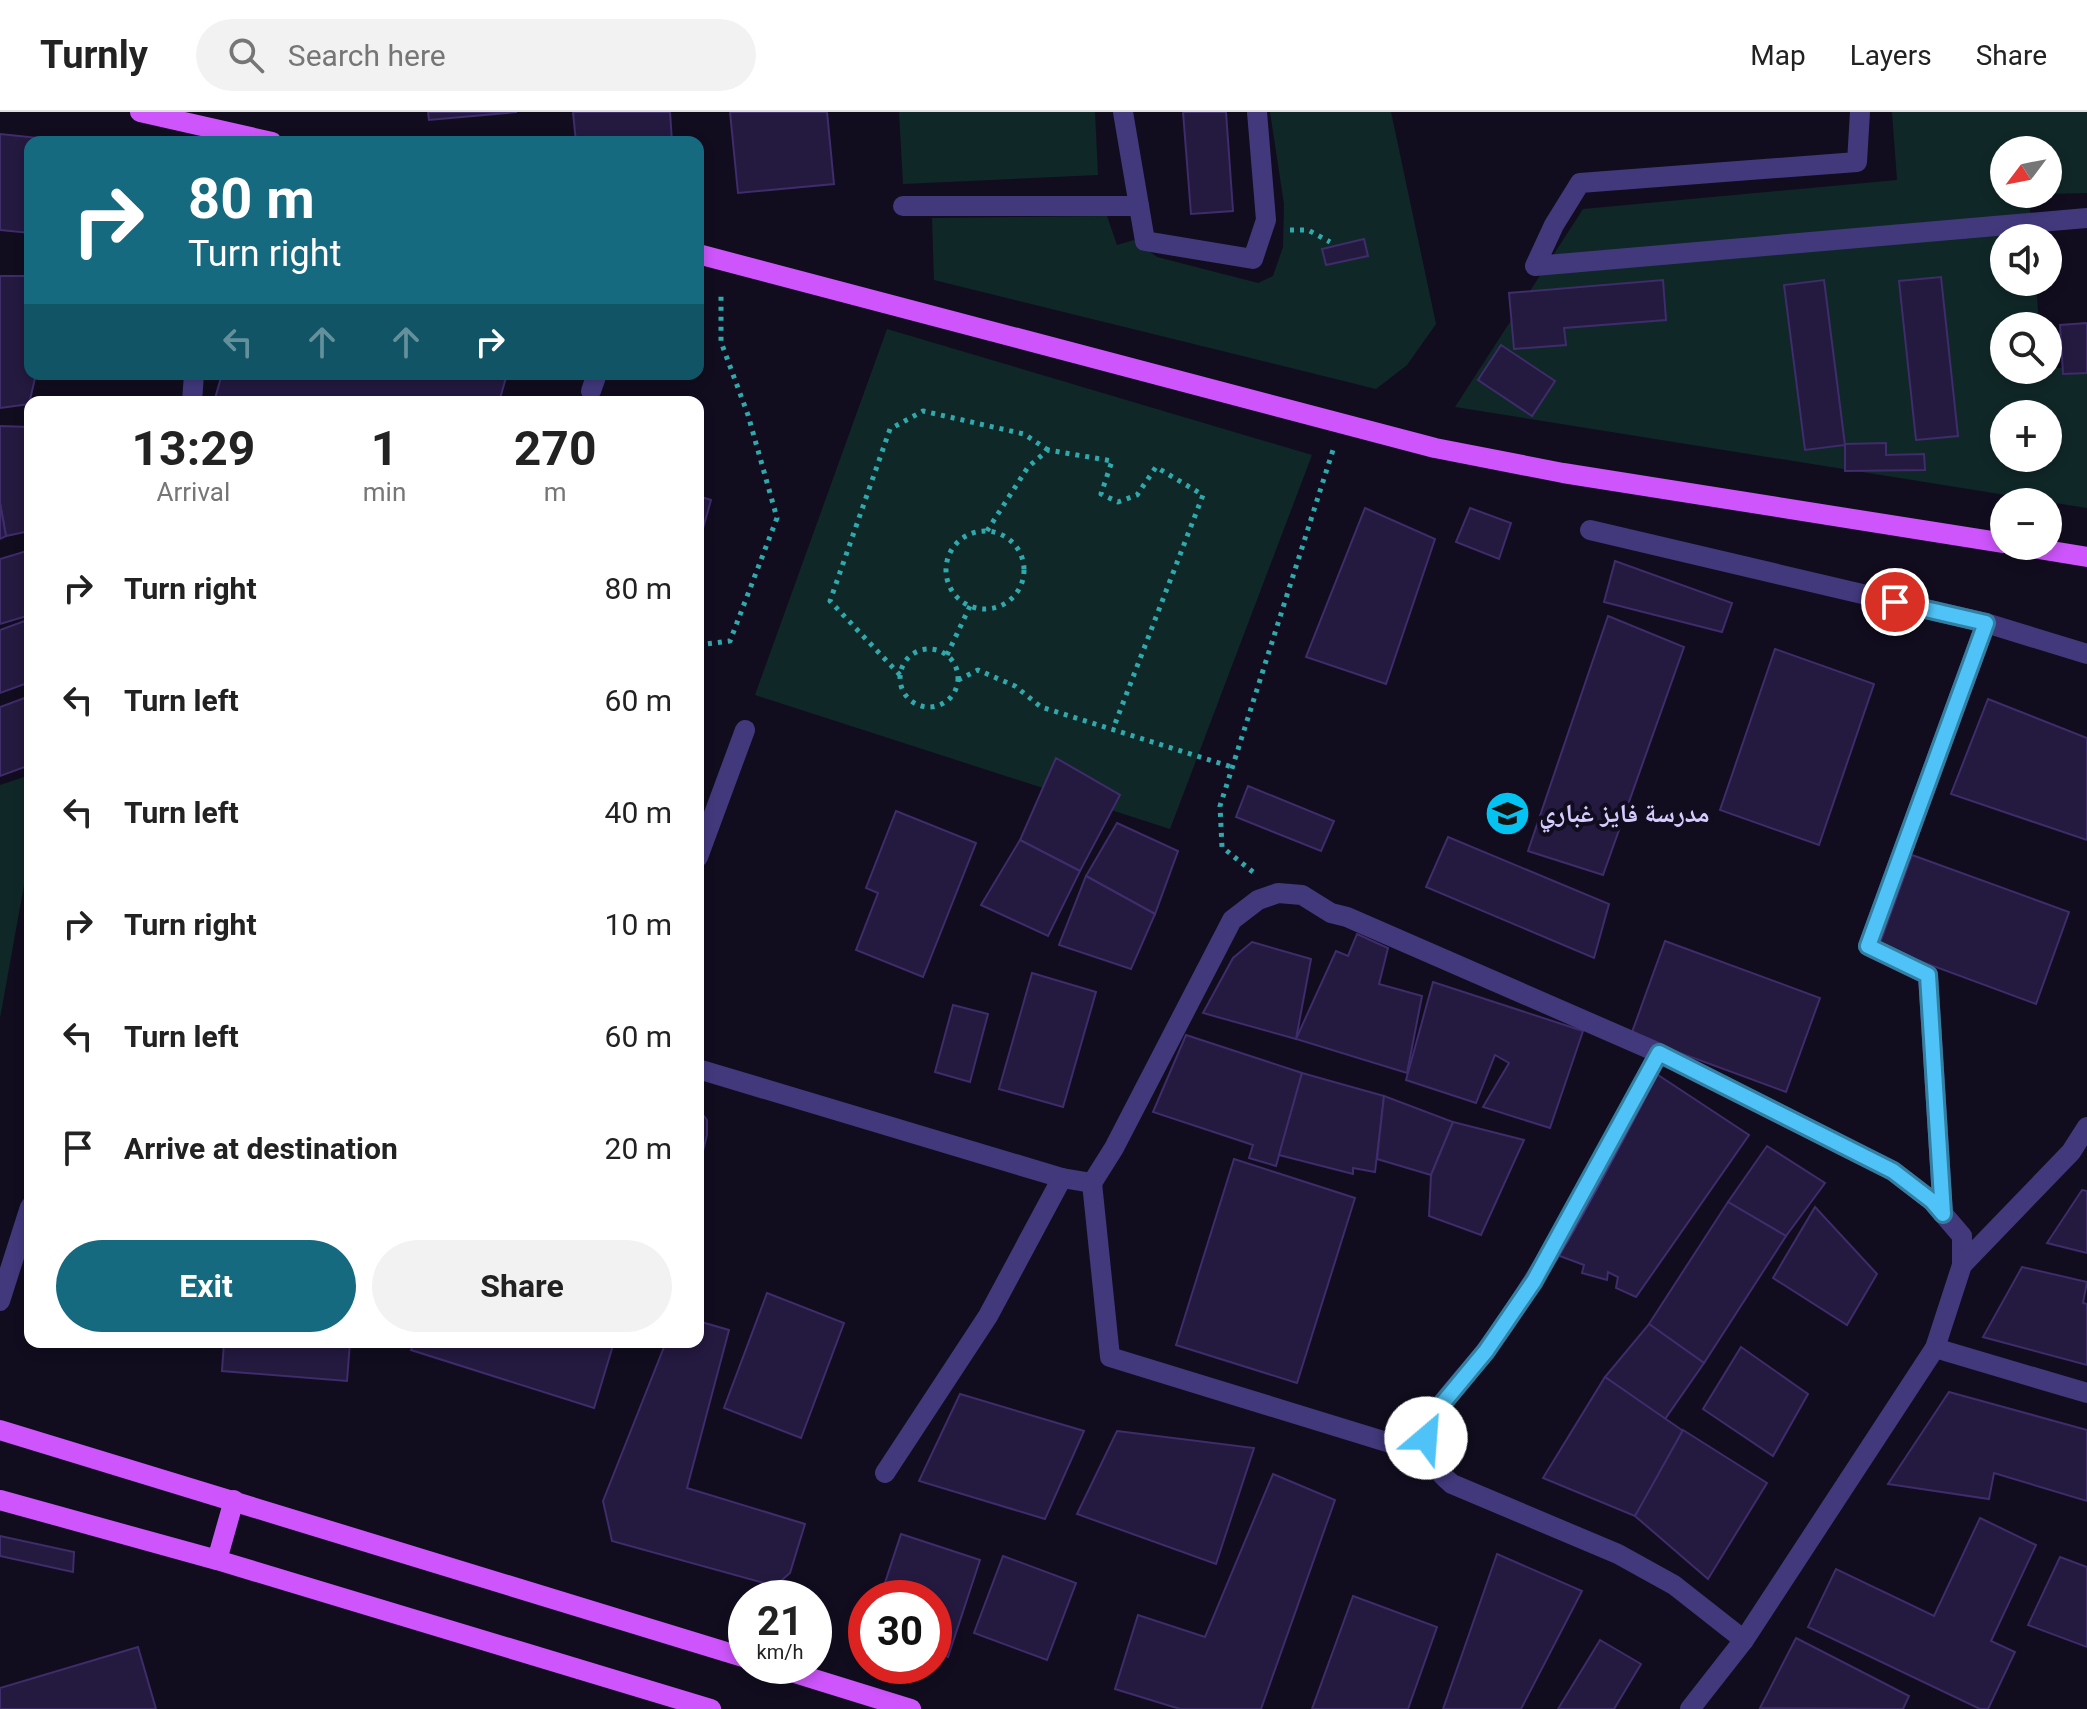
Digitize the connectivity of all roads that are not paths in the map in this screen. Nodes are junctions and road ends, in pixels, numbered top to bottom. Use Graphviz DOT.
graph roads {
  1 [pos="140,112"];
  2 [pos="1123,112"];
  3 [pos="1257,112"];
  4 [pos="1860,112"];
  5 [pos="238,136"];
  6 [pos="903,206"];
  7 [pos="1139,206"];
  8 [pos="2087,218"];
  9 [pos="704,256"];
  10 [pos="1590,530"];
  11 [pos="1990,541"];
  12 [pos="2062,553"];
  13 [pos="2087,557"];
  14 [pos="1986,623"];
  15 [pos="2087,654"];
  16 [pos="745,730"];
  17 [pos="704,841"];
  18 [pos="1659,1053"];
  19 [pos="704,1071"];
  20 [pos="2087,1127"];
  21 [pos="2079,1153"];
  22 [pos="1062,1178"];
  23 [pos="1092,1183"];
  24 [pos="1943,1214"];
  25 [pos="24,1226"];
  26 [pos="1962,1265"];
  27 [pos="0,1301"];
  28 [pos="1935,1348"];
  29 [pos="2087,1393"];
  30 [pos="0,1430"];
  31 [pos="1429,1455"];
  32 [pos="885,1473"];
  33 [pos="0,1500"];
  34 [pos="234,1500"];
  35 [pos="217,1560"];
  36 [pos="1744,1640"];
  37 [pos="728,1652"];
  38 [pos="830,1684"];
  39 [pos="711,1709"];
  40 [pos="911,1709"];
  41 [pos="1690,1709"];
  1 -- 5 [label="main road"];
  2 -- 7 [label="street"];
  3 -- 7 [label="street"];
  4 -- 8 [label="street"];
  6 -- 7 [label="street"];
  9 -- 11 [label="main road"];
  10 -- 14 [label="street"];
  12 -- 13 [label="main road"];
  14 -- 15 [label="street"];
  14 -- 24 [label="street"];
  16 -- 17 [label="street"];
  18 -- 23 [label="street"];
  18 -- 24 [label="street"];
  18 -- 31 [label="street"];
  19 -- 22 [label="street"];
  20 -- 21 [label="street"];
  21 -- 26 [label="street"];
  22 -- 23 [label="street"];
  22 -- 32 [label="street"];
  23 -- 31 [label="street"];
  24 -- 26 [label="street"];
  25 -- 27 [label="street"];
  26 -- 28 [label="street"];
  28 -- 29 [label="street"];
  28 -- 36 [label="street"];
  30 -- 34 [label="main road"];
  31 -- 36 [label="street"];
  33 -- 35 [label="main road"];
  34 -- 35 [label="main road"];
  34 -- 37 [label="main road"];
  35 -- 39 [label="main road"];
  36 -- 41 [label="street"];
  38 -- 40 [label="main road"];
}
